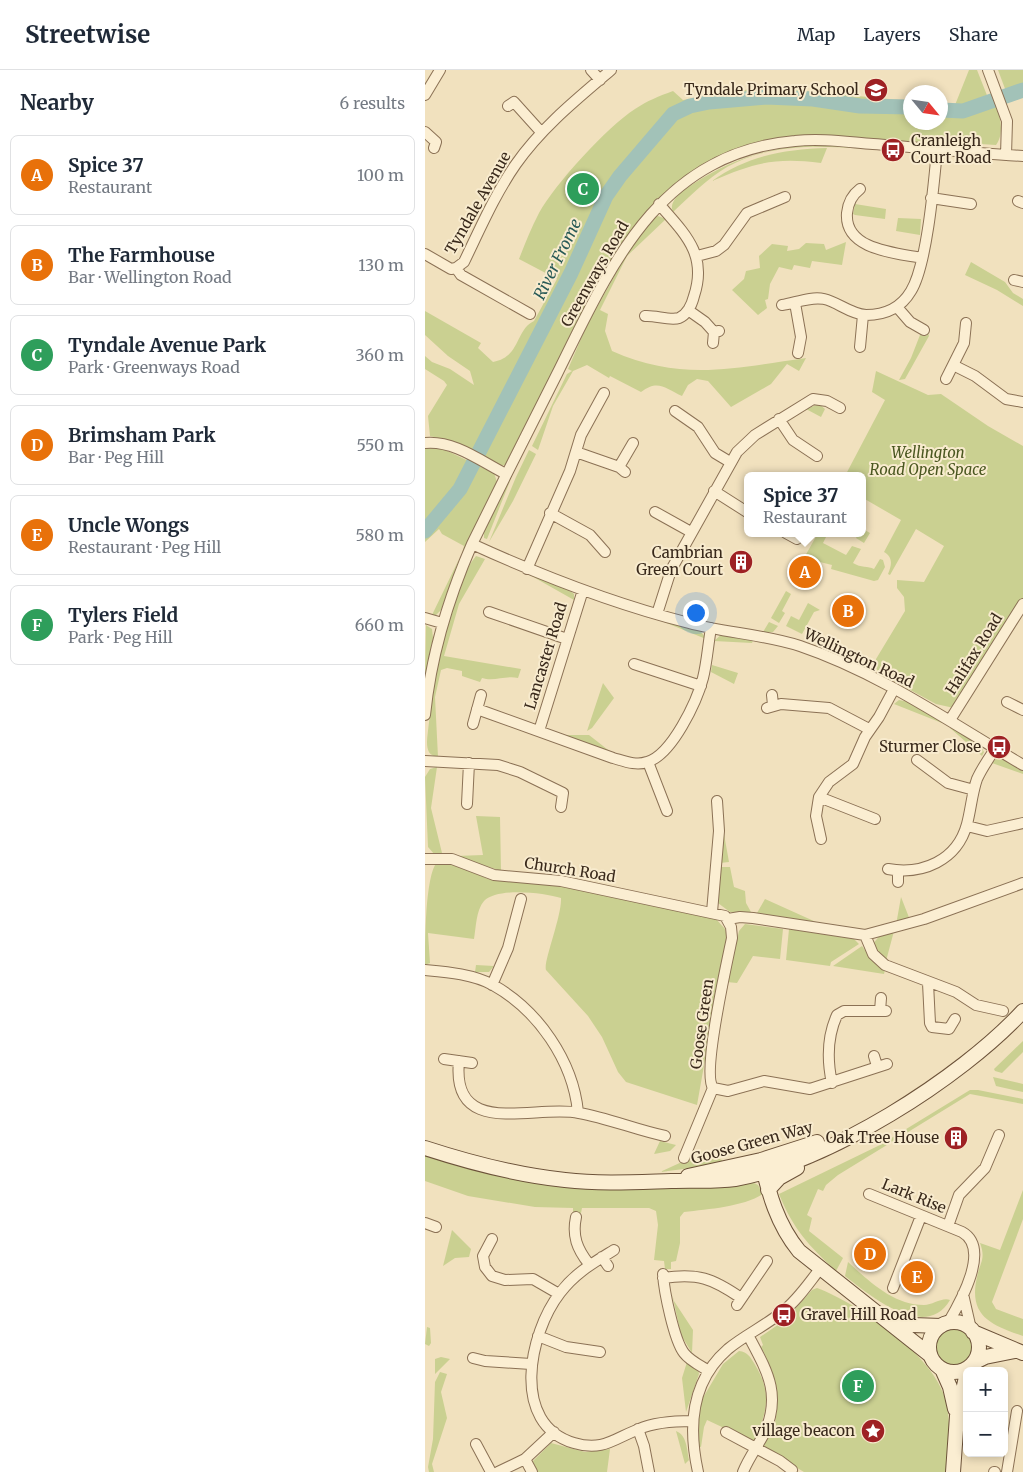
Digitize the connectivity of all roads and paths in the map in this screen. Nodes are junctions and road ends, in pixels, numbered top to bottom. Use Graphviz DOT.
graph roads {
  1 [pos="440,70"];
  2 [pos="591,70"];
  3 [pos="611,70"];
  4 [pos="987,70"];
  5 [pos="600,80"];
  6 [pos="425,95"];
  7 [pos="509,106"];
  8 [pos="425,132"];
  9 [pos="541,132"];
  10 [pos="433,148"];
  11 [pos="937,150"];
  12 [pos="1006,155"];
  13 [pos="1023,156"];
  14 [pos="854,190"];
  15 [pos="785,197"];
  16 [pos="931,198"];
  17 [pos="659,204"];
  18 [pos="971,204"];
  19 [pos="425,254"];
  20 [pos="697,256"];
  21 [pos="922,258"];
  22 [pos="456,268"];
  23 [pos="795,303"];
  24 [pos="782,305"];
  25 [pos="897,307"];
  26 [pos="689,310"];
  27 [pos="651,313"];
  28 [pos="530,314"];
  29 [pos="863,315"];
  30 [pos="916,330"];
  31 [pos="969,330"];
  32 [pos="858,341"];
  33 [pos="713,344"];
  34 [pos="803,347"];
  35 [pos="953,366"];
  36 [pos="945,379"];
  37 [pos="604,393"];
  38 [pos="1023,402"];
  39 [pos="840,408"];
  40 [pos="675,411"];
  41 [pos="779,418"];
  42 [pos="425,443"];
  43 [pos="633,443"];
  44 [pos="575,452"];
  45 [pos="817,456"];
  46 [pos="730,462"];
  47 [pos="506,474"];
  48 [pos="714,491"];
  49 [pos="744,510"];
  50 [pos="655,512"];
  51 [pos="550,513"];
  52 [pos="691,532"];
  53 [pos="793,537"];
  54 [pos="797,539"];
  55 [pos="472,544"];
  56 [pos="604,547"];
  57 [pos="527,569"];
  58 [pos="583,590"];
  59 [pos="1023,604"];
  60 [pos="657,614"];
  61 [pos="492,616"];
  62 [pos="425,618"];
  63 [pos="442,623"];
  64 [pos="711,628"];
  65 [pos="567,639"];
  66 [pos="641,663"];
  67 [pos="701,686"];
  68 [pos="894,689"];
  69 [pos="481,695"];
  70 [pos="1007,702"];
  71 [pos="771,703"];
  72 [pos="477,709"];
  73 [pos="1023,709"];
  74 [pos="425,715"];
  75 [pos="950,720"];
  76 [pos="473,724"];
  77 [pos="869,729"];
  78 [pos="539,731"];
  79 [pos="995,749"];
  80 [pos="917,760"];
  81 [pos="425,761"];
  82 [pos="648,762"];
  83 [pos="469,763"];
  84 [pos="1023,765"];
  85 [pos="974,790"];
  86 [pos="819,797"];
  87 [pos="717,801"];
  88 [pos="467,804"];
  89 [pos="668,806"];
  90 [pos="561,807"];
  91 [pos="875,819"];
  92 [pos="1023,823"];
  93 [pos="967,826"];
  94 [pos="821,838"];
  95 [pos="425,859"];
  96 [pos="898,882"];
  97 [pos="1023,883"];
  98 [pos="521,900"];
  99 [pos="713,912"];
  100 [pos="728,919"];
  101 [pos="865,935"];
  102 [pos="425,970"];
  103 [pos="928,983"];
  104 [pos="492,985"];
  105 [pos="881,998"];
  106 [pos="1003,1011"];
  107 [pos="1023,1011"];
  108 [pos="955,1019"];
  109 [pos="444,1059"];
  110 [pos="459,1061"];
  111 [pos="880,1062"];
  112 [pos="473,1063"];
  113 [pos="833,1083"];
  114 [pos="713,1088"];
  115 [pos="577,1112"];
  116 [pos="868,1126"];
  117 [pos="999,1135"];
  118 [pos="657,1138"];
  119 [pos="839,1142"];
  120 [pos="425,1148"];
  121 [pos="685,1158"];
  122 [pos="763,1166"];
  123 [pos="768,1190"];
  124 [pos="869,1194"];
  125 [pos="576,1216"];
  126 [pos="921,1216"];
  127 [pos="425,1223"];
  128 [pos="948,1226"];
  129 [pos="436,1227"];
  130 [pos="492,1238"];
  131 [pos="613,1250"];
  132 [pos="602,1257"];
  133 [pos="767,1261"];
  134 [pos="589,1264"];
  135 [pos="608,1266"];
  136 [pos="820,1269"];
  137 [pos="893,1288"];
  138 [pos="963,1293"];
  139 [pos="559,1294"];
  140 [pos="885,1317"];
  141 [pos="945,1324"];
  142 [pos="972,1330"];
  143 [pos="749,1335"];
  144 [pos="538,1336"];
  145 [pos="600,1352"];
  146 [pos="1019,1352"];
  147 [pos="930,1355"];
  148 [pos="473,1358"];
  149 [pos="531,1364"];
  150 [pos="970,1367"];
  151 [pos="972,1367"];
  152 [pos="942,1369"];
  153 [pos="963,1370"];
  154 [pos="709,1371"];
  155 [pos="963,1392"];
  156 [pos="1017,1411"];
  157 [pos="957,1416"];
  158 [pos="692,1421"];
  159 [pos="638,1429"];
  160 [pos="554,1432"];
  161 [pos="726,1432"];
  162 [pos="1018,1435"];
  163 [pos="475,1444"];
  164 [pos="756,1448"];
  165 [pos="525,1459"];
  166 [pos="491,1472"];
  167 [pos="498,1472"];
  168 [pos="532,1472"];
  169 [pos="649,1472"];
  170 [pos="698,1472"];
  171 [pos="743,1472"];
  172 [pos="791,1472"];
  173 [pos="953,1472"];
  174 [pos="1007,1472"];
  1 -- 6 [label="street"];
  2 -- 5 [label="street"];
  3 -- 5 [label="street, Tyndale Avenue"];
  4 -- 12 [label="street"];
  5 -- 9 [label="street, Tyndale Avenue"];
  7 -- 9 [label="street"];
  8 -- 10 [label="street"];
  9 -- 22 [label="street, Tyndale Avenue"];
  11 -- 12 [label="street, Greenways Road"];
  11 -- 16 [label="street"];
  11 -- 17 [label="street, Greenways Road"];
  12 -- 13 [label="street, Greenways Road"];
  14 -- 21 [label="street"];
  15 -- 20 [label="street"];
  16 -- 18 [label="street"];
  16 -- 21 [label="street"];
  17 -- 20 [label="street"];
  17 -- 47 [label="street, Greenways Road"];
  19 -- 22 [label="street"];
  20 -- 26 [label="street"];
  21 -- 25 [label="street"];
  22 -- 28 [label="street"];
  23 -- 24 [label="street"];
  23 -- 29 [label="street"];
  23 -- 34 [label="street"];
  25 -- 29 [label="street"];
  25 -- 30 [label="street"];
  26 -- 27 [label="street"];
  26 -- 33 [label="street"];
  29 -- 32 [label="street"];
  31 -- 35 [label="street"];
  35 -- 36 [label="street"];
  35 -- 38 [label="street"];
  37 -- 44 [label="street"];
  39 -- 41 [label="street"];
  40 -- 46 [label="street"];
  41 -- 45 [label="street"];
  41 -- 46 [label="street"];
  42 -- 47 [label="street"];
  43 -- 44 [label="street"];
  44 -- 51 [label="street"];
  46 -- 48 [label="street"];
  47 -- 55 [label="street, Greenways Road"];
  48 -- 49 [label="street"];
  48 -- 52 [label="street"];
  50 -- 52 [label="street"];
  51 -- 56 [label="street"];
  51 -- 57 [label="street"];
  52 -- 60 [label="street"];
  53 -- 54 [label="street"];
  55 -- 57 [label="street, Wellington Road"];
  55 -- 63 [label="street, Greenways Road"];
  57 -- 58 [label="street, Wellington Road"];
  58 -- 60 [label="street, Wellington Road"];
  58 -- 65 [label="street, Lancaster Road"];
  59 -- 75 [label="street, Halifax Road"];
  60 -- 64 [label="street, Wellington Road"];
  61 -- 65 [label="street"];
  62 -- 63 [label="street"];
  63 -- 74 [label="street, Greenways Road"];
  64 -- 67 [label="street"];
  64 -- 68 [label="street, Wellington Road"];
  65 -- 78 [label="street, Lancaster Road"];
  66 -- 67 [label="street"];
  67 -- 82 [label="street"];
  68 -- 75 [label="street, Wellington Road"];
  68 -- 77 [label="street"];
  69 -- 72 [label="street"];
  70 -- 73 [label="street"];
  71 -- 77 [label="street"];
  72 -- 76 [label="street"];
  72 -- 78 [label="street, Lancaster Road"];
  75 -- 79 [label="street, Wellington Road"];
  77 -- 86 [label="street"];
  78 -- 82 [label="street, Lancaster Road"];
  79 -- 84 [label="street, Wellington Road"];
  79 -- 85 [label="street"];
  80 -- 85 [label="street"];
  81 -- 83 [label="street"];
  82 -- 89 [label="street"];
  83 -- 88 [label="street"];
  83 -- 90 [label="street"];
  85 -- 93 [label="street"];
  86 -- 91 [label="street"];
  86 -- 94 [label="street"];
  87 -- 99 [label="street"];
  92 -- 93 [label="street"];
  93 -- 96 [label="street"];
  95 -- 99 [label="street, Church Road"];
  97 -- 101 [label="street"];
  98 -- 104 [label="street"];
  99 -- 100 [label="street"];
  100 -- 101 [label="street"];
  100 -- 114 [label="street, Goose Green"];
  101 -- 103 [label="street"];
  102 -- 104 [label="street"];
  103 -- 106 [label="street"];
  103 -- 108 [label="street"];
  104 -- 115 [label="street"];
  105 -- 113 [label="street"];
  107 -- 116 [label="main road, Goose Green Way"];
  109 -- 110 [label="street"];
  110 -- 112 [label="street"];
  110 -- 115 [label="street"];
  111 -- 113 [label="street"];
  113 -- 114 [label="street"];
  114 -- 121 [label="street, Goose Green"];
  115 -- 118 [label="street"];
  116 -- 119 [label="main road, Goose Green Way"];
  116 -- 122 [label="main road, Goose Green Way"];
  117 -- 128 [label="street, Lark Rise"];
  119 -- 122 [label="main road, Goose Green Way"];
  119 -- 123 [label="main road"];
  120 -- 122 [label="main road, Goose Green Way"];
  122 -- 123 [label="main road"];
  123 -- 136 [label="main road"];
  124 -- 126 [label="street, Lark Rise"];
  125 -- 134 [label="street"];
  126 -- 128 [label="street, Lark Rise"];
  126 -- 137 [label="street"];
  127 -- 129 [label="street"];
  128 -- 138 [label="street, Lark Rise"];
  130 -- 139 [label="street"];
  131 -- 132 [label="street"];
  132 -- 134 [label="street"];
  132 -- 135 [label="street"];
  133 -- 154 [label="street"];
  134 -- 139 [label="street"];
  136 -- 140 [label="main road"];
  136 -- 143 [label="street"];
  138 -- 141 [label="street, Lark Rise"];
  138 -- 142 [label="street"];
  139 -- 144 [label="street"];
  140 -- 141 [label="main road"];
  140 -- 147 [label="main road"];
  141 -- 142 [label="main road"];
  141 -- 147 [label="main road"];
  142 -- 146 [label="main road"];
  142 -- 150 [label="main road"];
  143 -- 154 [label="street"];
  143 -- 164 [label="street"];
  144 -- 145 [label="street"];
  144 -- 149 [label="street"];
  146 -- 151 [label="main road"];
  147 -- 152 [label="main road"];
  148 -- 149 [label="street"];
  149 -- 160 [label="street"];
  152 -- 153 [label="main road"];
  152 -- 157 [label="main road"];
  154 -- 158 [label="street"];
  155 -- 157 [label="main road"];
  156 -- 162 [label="street"];
  157 -- 173 [label="main road"];
  158 -- 159 [label="street"];
  158 -- 170 [label="street"];
  159 -- 160 [label="street"];
  159 -- 169 [label="street"];
  160 -- 165 [label="street"];
  161 -- 164 [label="street"];
  162 -- 174 [label="street"];
  163 -- 166 [label="street"];
  164 -- 171 [label="street"];
  164 -- 172 [label="street"];
  165 -- 167 [label="street"];
  165 -- 168 [label="street"];
}
